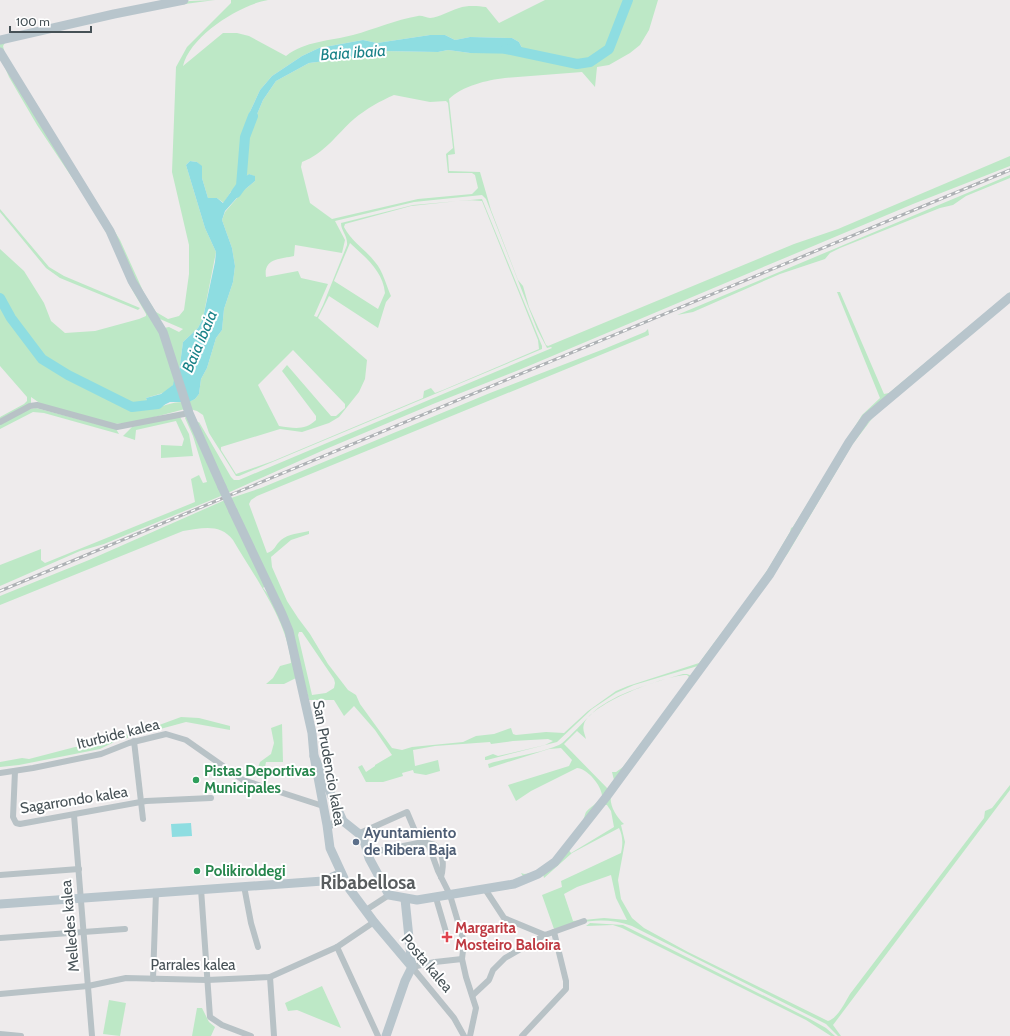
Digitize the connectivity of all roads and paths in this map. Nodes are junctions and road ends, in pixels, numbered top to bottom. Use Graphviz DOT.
graph roads {
  1 [pos="184,0"];
  2 [pos="0,40"];
  3 [pos="0,52"];
  4 [pos="1010,297"];
  5 [pos="187,408"];
  6 [pos="0,422"];
  7 [pos="134,741"];
  8 [pos="314,756"];
  9 [pos="15,771"];
  10 [pos="0,773"];
  11 [pos="211,798"];
  12 [pos="141,802"];
  13 [pos="323,806"];
  14 [pos="74,815"];
  15 [pos="143,819"];
  16 [pos="343,821"];
  17 [pos="328,829"];
  18 [pos="360,833"];
  19 [pos="423,842"];
  20 [pos="368,853"];
  21 [pos="79,869"];
  22 [pos="341,873"];
  23 [pos="0,875"];
  24 [pos="244,886"];
  25 [pos="201,889"];
  26 [pos="484,889"];
  27 [pos="156,892"];
  28 [pos="390,895"];
  29 [pos="450,895"];
  30 [pos="81,898"];
  31 [pos="436,898"];
  32 [pos="405,899"];
  33 [pos="0,904"];
  34 [pos="366,910"];
  35 [pos="584,921"];
  36 [pos="374,922"];
  37 [pos="125,929"];
  38 [pos="84,932"];
  39 [pos="446,932"];
  40 [pos="554,932"];
  41 [pos="545,935"];
  42 [pos="0,938"];
  43 [pos="258,947"];
  44 [pos="337,947"];
  45 [pos="462,959"];
  46 [pos="412,967"];
  47 [pos="270,976"];
  48 [pos="153,979"];
  49 [pos="206,980"];
  50 [pos="88,986"];
  51 [pos="0,994"];
  52 [pos="473,995"];
  53 [pos="0,1034"];
  54 [pos="470,1034"];
  55 [pos="463,1035"];
  56 [pos="21,1036"];
  57 [pos="92,1036"];
  58 [pos="251,1036"];
  59 [pos="274,1036"];
  60 [pos="378,1036"];
  61 [pos="386,1036"];
  62 [pos="522,1036"];
  1 -- 2 [label="street"];
  3 -- 5 [label="street, San Prudencio kalea"];
  4 -- 26 [label="street"];
  5 -- 6 [label="street"];
  5 -- 8 [label="street, San Prudencio kalea, bridge"];
  7 -- 9 [label="street, Iturbide kalea"];
  7 -- 12 [label="street"];
  7 -- 13 [label="street, Iturbide kalea"];
  8 -- 13 [label="street, San Prudencio kalea"];
  8 -- 16 [label="street"];
  9 -- 10 [label="street, Iturbide kalea"];
  9 -- 14 [label="street, Sagarrondo kalea"];
  11 -- 12 [label="street, Sagarrondo kalea"];
  12 -- 14 [label="street, Sagarrondo kalea"];
  12 -- 15 [label="street"];
  13 -- 17 [label="street, San Prudencio kalea"];
  14 -- 21 [label="street, Melledes kalea"];
  16 -- 17 [label="street"];
  16 -- 18 [label="street"];
  17 -- 22 [label="street, San Prudencio kalea"];
  18 -- 19 [label="street"];
  18 -- 20 [label="street"];
  19 -- 20 [label="street"];
  19 -- 29 [label="street"];
  20 -- 28 [label="street"];
  21 -- 23 [label="street"];
  21 -- 30 [label="street, Melledes kalea"];
  22 -- 24 [label="street"];
  22 -- 34 [label="street, San Prudencio kalea"];
  24 -- 25 [label="street"];
  24 -- 43 [label="street"];
  25 -- 27 [label="street"];
  25 -- 49 [label="street"];
  26 -- 29 [label="street"];
  26 -- 41 [label="street"];
  27 -- 30 [label="street"];
  27 -- 48 [label="street"];
  28 -- 32 [label="street"];
  28 -- 34 [label="street"];
  29 -- 31 [label="street"];
  29 -- 45 [label="street"];
  30 -- 33 [label="street"];
  30 -- 38 [label="street, Melledes kalea"];
  31 -- 32 [label="street"];
  31 -- 39 [label="street"];
  32 -- 46 [label="street"];
  34 -- 36 [label="street, Posta kalea"];
  35 -- 40 [label="street"];
  36 -- 44 [label="street, Parrales kalea"];
  36 -- 46 [label="street, Posta kalea"];
  37 -- 38 [label="street"];
  38 -- 42 [label="street"];
  38 -- 50 [label="street, Melledes kalea"];
  40 -- 41 [label="street"];
  40 -- 62 [label="street"];
  41 -- 52 [label="street"];
  44 -- 47 [label="street, Parrales kalea"];
  44 -- 60 [label="street"];
  45 -- 46 [label="street"];
  45 -- 52 [label="street"];
  46 -- 55 [label="street, Posta kalea"];
  46 -- 61 [label="street"];
  47 -- 49 [label="street, Parrales kalea"];
  47 -- 59 [label="street"];
  48 -- 49 [label="street, Parrales kalea"];
  48 -- 50 [label="street, Parrales kalea"];
  49 -- 58 [label="street"];
  50 -- 51 [label="street, Parrales kalea"];
  50 -- 57 [label="street, Melledes kalea"];
  52 -- 54 [label="street"];
  53 -- 56 [label="street"];
  54 -- 55 [label="street"];
}
